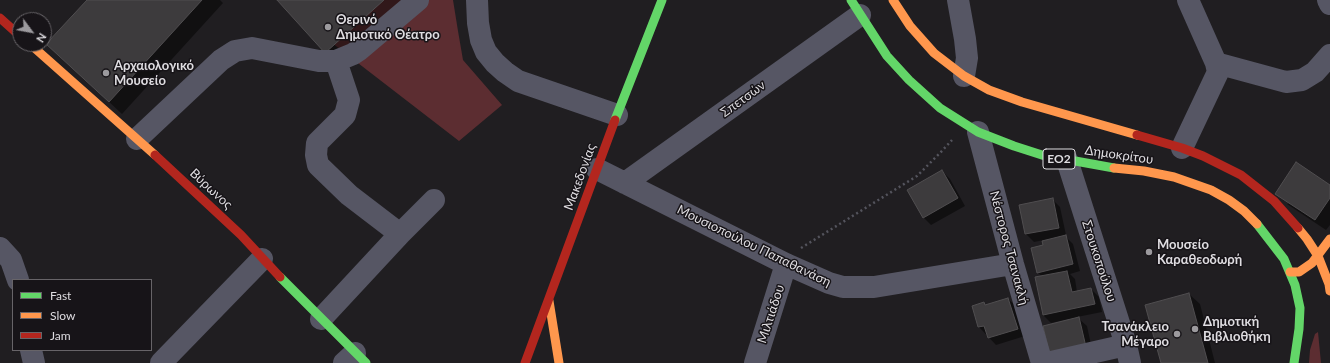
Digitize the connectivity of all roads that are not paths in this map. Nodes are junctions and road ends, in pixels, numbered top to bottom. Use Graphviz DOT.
graph roads {
  1 [pos="418,0"];
  2 [pos="478,0"];
  3 [pos="662,0"];
  4 [pos="893,0"];
  5 [pos="958,0"];
  6 [pos="1188,0"];
  7 [pos="1328,0"];
  8 [pos="1330,4"];
  9 [pos="855,8"];
  10 [pos="0,18"];
  11 [pos="12,29"];
  12 [pos="39,52"];
  13 [pos="1330,54"];
  14 [pos="336,61"];
  15 [pos="1216,63"];
  16 [pos="964,76"];
  17 [pos="617,115"];
  18 [pos="971,128"];
  19 [pos="137,139"];
  20 [pos="1182,148"];
  21 [pos="1067,160"];
  22 [pos="597,169"];
  23 [pos="625,183"];
  24 [pos="434,200"];
  25 [pos="400,234"];
  26 [pos="1330,239"];
  27 [pos="0,248"];
  28 [pos="1318,256"];
  29 [pos="262,259"];
  30 [pos="786,264"];
  31 [pos="1013,264"];
  32 [pos="1290,272"];
  33 [pos="18,279"];
  34 [pos="1330,291"];
  35 [pos="549,299"];
  36 [pos="321,319"];
  37 [pos="31,351"];
  38 [pos="1128,354"];
  39 [pos="355,360"];
  40 [pos="34,363"];
  41 [pos="161,363"];
  42 [pos="524,363"];
  43 [pos="559,363"];
  44 [pos="755,363"];
  45 [pos="1042,363"];
  46 [pos="1047,363"];
  47 [pos="1294,363"];
  1 -- 14 [label="street"];
  2 -- 17 [label="street"];
  3 -- 17 [label="main road, Μακεδονίας"];
  4 -- 16 [label="main road, Δημοκρίτου"];
  5 -- 16 [label="street"];
  6 -- 15 [label="street"];
  7 -- 8 [label="street"];
  9 -- 18 [label="main road, Δημοκρίτου / ΕΟ2"];
  9 -- 23 [label="street, Σπετσών"];
  10 -- 11 [label="main road"];
  12 -- 19 [label="main road, Βύρωνος"];
  13 -- 15 [label="street"];
  14 -- 19 [label="street"];
  14 -- 25 [label="street"];
  15 -- 20 [label="street"];
  16 -- 20 [label="main road, Δημοκρίτου"];
  17 -- 22 [label="main road, Μακεδονίας"];
  18 -- 21 [label="main road, Δημοκρίτου / ΕΟ2"];
  18 -- 31 [label="street, Νέστορος Τσανακλή"];
  19 -- 29 [label="main road, Βύρωνος"];
  20 -- 28 [label="main road, Δημοκρίτου"];
  21 -- 32 [label="main road, Δημοκρίτου / ΕΟ2"];
  21 -- 38 [label="street, Στουκοπούλου"];
  22 -- 23 [label="street, Μουσιοπούλου Παπαθανάση"];
  22 -- 35 [label="main road, Μακεδονίας"];
  23 -- 30 [label="street, Μουσιοπούλου Παπαθανάση"];
  24 -- 25 [label="street"];
  25 -- 36 [label="street"];
  26 -- 28 [label="main road"];
  27 -- 33 [label="street"];
  28 -- 32 [label="main road"];
  28 -- 34 [label="main road, Δημοκρίτου"];
  29 -- 36 [label="main road, Βύρωνος"];
  29 -- 41 [label="street"];
  30 -- 31 [label="street, Μουσιοπούλου Παπαθανάση"];
  30 -- 44 [label="street, Μιλτιάδου"];
  31 -- 45 [label="street, Νέστορος Τσανακλή"];
  32 -- 47 [label="main road, Δημοκρίτου / ΕΟ2"];
  35 -- 42 [label="main road, Μακεδονίας"];
  35 -- 43 [label="main road"];
  36 -- 39 [label="main road, Βύρωνος"];
  37 -- 40 [label="street"];
  38 -- 46 [label="street"];
}
